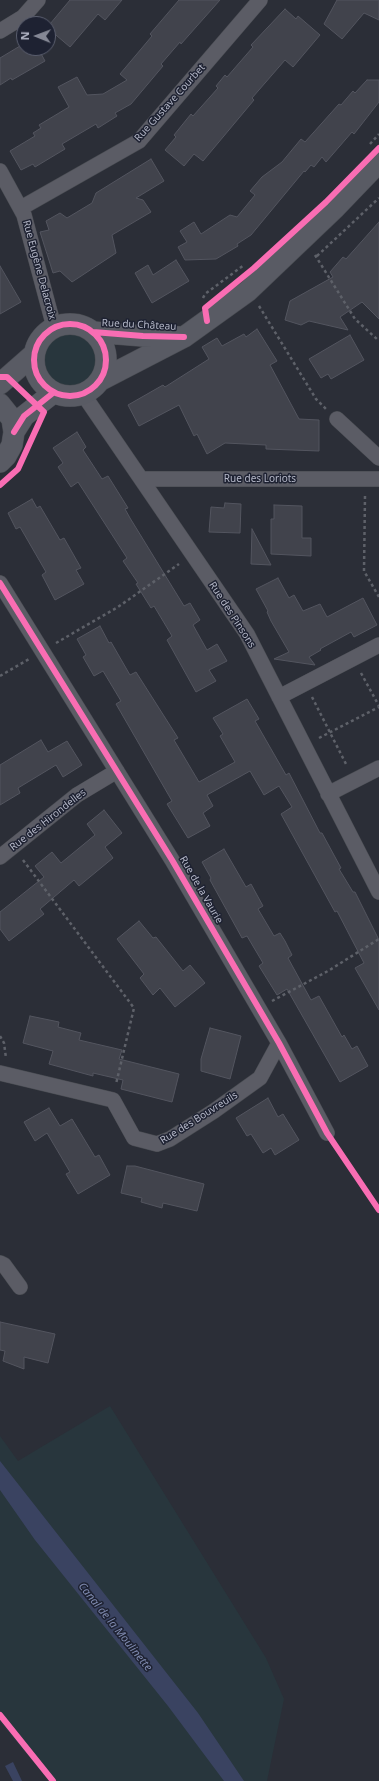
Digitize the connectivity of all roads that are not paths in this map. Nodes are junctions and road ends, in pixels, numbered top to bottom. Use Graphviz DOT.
graph roads {
  1 [pos="38,0"];
  2 [pos="260,0"];
  3 [pos="0,31"];
  4 [pos="374,154"];
  5 [pos="0,171"];
  6 [pos="21,208"];
  7 [pos="54,327"];
  8 [pos="93,332"];
  9 [pos="184,337"];
  10 [pos="34,354"];
  11 [pos="99,381"];
  12 [pos="0,384"];
  13 [pos="53,393"];
  14 [pos="83,394"];
  15 [pos="0,404"];
  16 [pos="338,419"];
  17 [pos="14,432"];
  18 [pos="379,458"];
  19 [pos="0,462"];
  20 [pos="374,476"];
  21 [pos="142,479"];
  22 [pos="0,583"];
  23 [pos="379,645"];
  24 [pos="279,697"];
  25 [pos="379,768"];
  26 [pos="116,772"];
  27 [pos="328,794"];
  28 [pos="0,857"];
  29 [pos="379,892"];
  30 [pos="279,1043"];
  31 [pos="0,1074"];
  32 [pos="328,1133"];
  33 [pos="0,1263"];
  34 [pos="20,1287"];
  1 -- 3 [label="street"];
  2 -- 6 [label="street, Rue Gustave Courbet"];
  4 -- 9 [label="street, Rue du Château"];
  5 -- 6 [label="street, Rue Eugène Delacroix"];
  6 -- 7 [label="street, Rue Eugène Delacroix"];
  7 -- 8 [label="street"];
  7 -- 10 [label="street"];
  8 -- 9 [label="street, Rue du Château"];
  8 -- 11 [label="street"];
  9 -- 11 [label="street, Rue du Château"];
  10 -- 12 [label="street"];
  10 -- 13 [label="street"];
  11 -- 14 [label="street"];
  13 -- 14 [label="street"];
  13 -- 17 [label="street"];
  14 -- 21 [label="street, Rue des Pinsons"];
  15 -- 17 [label="street"];
  16 -- 18 [label="street"];
  17 -- 19 [label="street"];
  20 -- 21 [label="street, Rue des Loriots"];
  21 -- 24 [label="street, Rue des Pinsons"];
  22 -- 26 [label="street, Rue de la Vaurie"];
  23 -- 24 [label="street"];
  24 -- 27 [label="street, Rue des Pinsons"];
  25 -- 27 [label="street"];
  26 -- 28 [label="street, Rue des Hirondelles"];
  26 -- 30 [label="street, Rue de la Vaurie"];
  27 -- 29 [label="street, Rue des Pinsons"];
  30 -- 31 [label="street, Rue des Bouvreuils"];
  30 -- 32 [label="street, Rue de la Vaurie"];
  33 -- 34 [label="street"];
}
